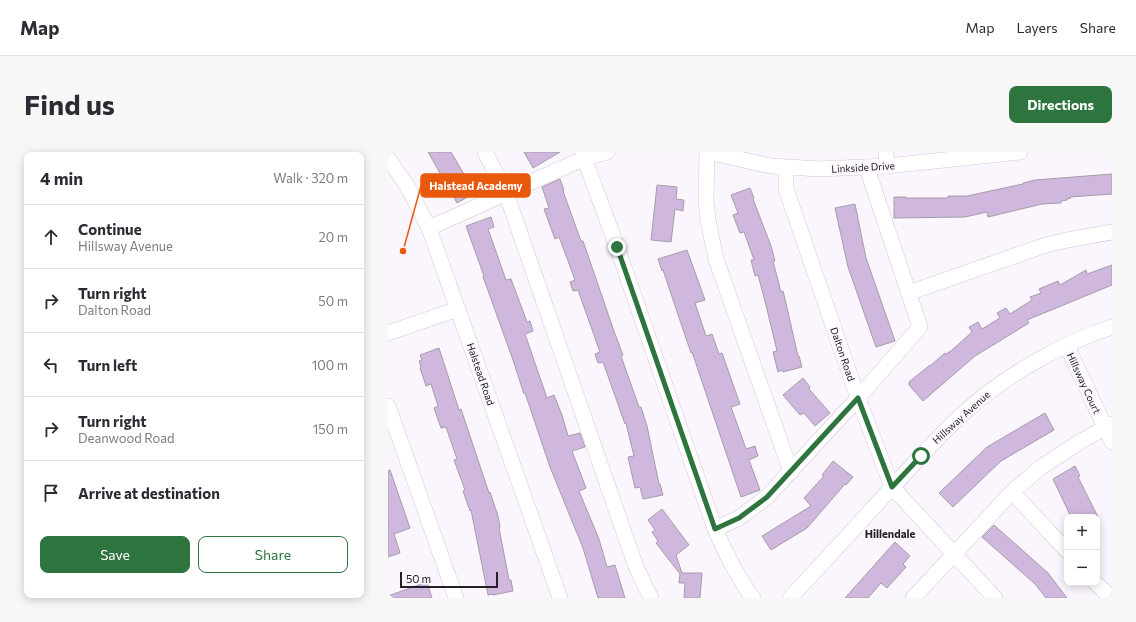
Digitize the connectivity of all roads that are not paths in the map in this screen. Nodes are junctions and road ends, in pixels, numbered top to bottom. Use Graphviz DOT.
graph roads {
  1 [pos="485,152"];
  2 [pos="607,152"];
  3 [pos="707,152"];
  4 [pos="1020,152"];
  5 [pos="981,154"];
  6 [pos="583,155"];
  7 [pos="388,158"];
  8 [pos="886,159"];
  9 [pos="786,168"];
  10 [pos="867,168"];
  11 [pos="506,194"];
  12 [pos="429,228"];
  13 [pos="1112,232"];
  14 [pos="908,293"];
  15 [pos="458,309"];
  16 [pos="1112,327"];
  17 [pos="388,333"];
  18 [pos="1067,346"];
  19 [pos="858,398"];
  20 [pos="388,406"];
  21 [pos="1109,426"];
  22 [pos="1112,442"];
  23 [pos="791,472"];
  24 [pos="892,487"];
  25 [pos="1012,492"];
  26 [pos="715,529"];
  27 [pos="1066,550"];
  28 [pos="954,554"];
  29 [pos="1100,586"];
  30 [pos="1110,595"];
  31 [pos="456,598"];
  32 [pos="560,598"];
  33 [pos="651,598"];
  34 [pos="753,598"];
  35 [pos="790,598"];
  36 [pos="914,598"];
  37 [pos="995,598"];
  1 -- 11 [label="street"];
  2 -- 6 [label="street"];
  3 -- 9 [label="street, Linkside Drive"];
  3 -- 23 [label="street"];
  4 -- 5 [label="street, Linkside Drive"];
  5 -- 8 [label="street, Linkside Drive"];
  6 -- 11 [label="street"];
  6 -- 26 [label="street"];
  7 -- 12 [label="street, Halstead Road"];
  8 -- 10 [label="street, Linkside Drive"];
  9 -- 10 [label="street, Linkside Drive"];
  9 -- 19 [label="street, Dalton Road"];
  10 -- 14 [label="street"];
  11 -- 12 [label="street"];
  11 -- 33 [label="street"];
  12 -- 15 [label="street, Halstead Road"];
  13 -- 14 [label="street"];
  14 -- 19 [label="street"];
  15 -- 17 [label="street"];
  15 -- 32 [label="street, Halstead Road"];
  16 -- 18 [label="street, Hillsway Avenue"];
  18 -- 21 [label="street, Hillsway Court"];
  18 -- 24 [label="street, Hillsway Avenue"];
  19 -- 23 [label="street"];
  19 -- 24 [label="street, Dalton Road"];
  20 -- 31 [label="street"];
  21 -- 22 [label="street, Hillsway Court"];
  21 -- 25 [label="street"];
  23 -- 26 [label="street"];
  24 -- 28 [label="street, Dalton Road"];
  24 -- 35 [label="street, Hillsway Avenue"];
  25 -- 27 [label="street"];
  25 -- 28 [label="street"];
  26 -- 34 [label="street"];
  28 -- 36 [label="street"];
  28 -- 37 [label="street, Dalton Road"];
  29 -- 30 [label="street"];
}
